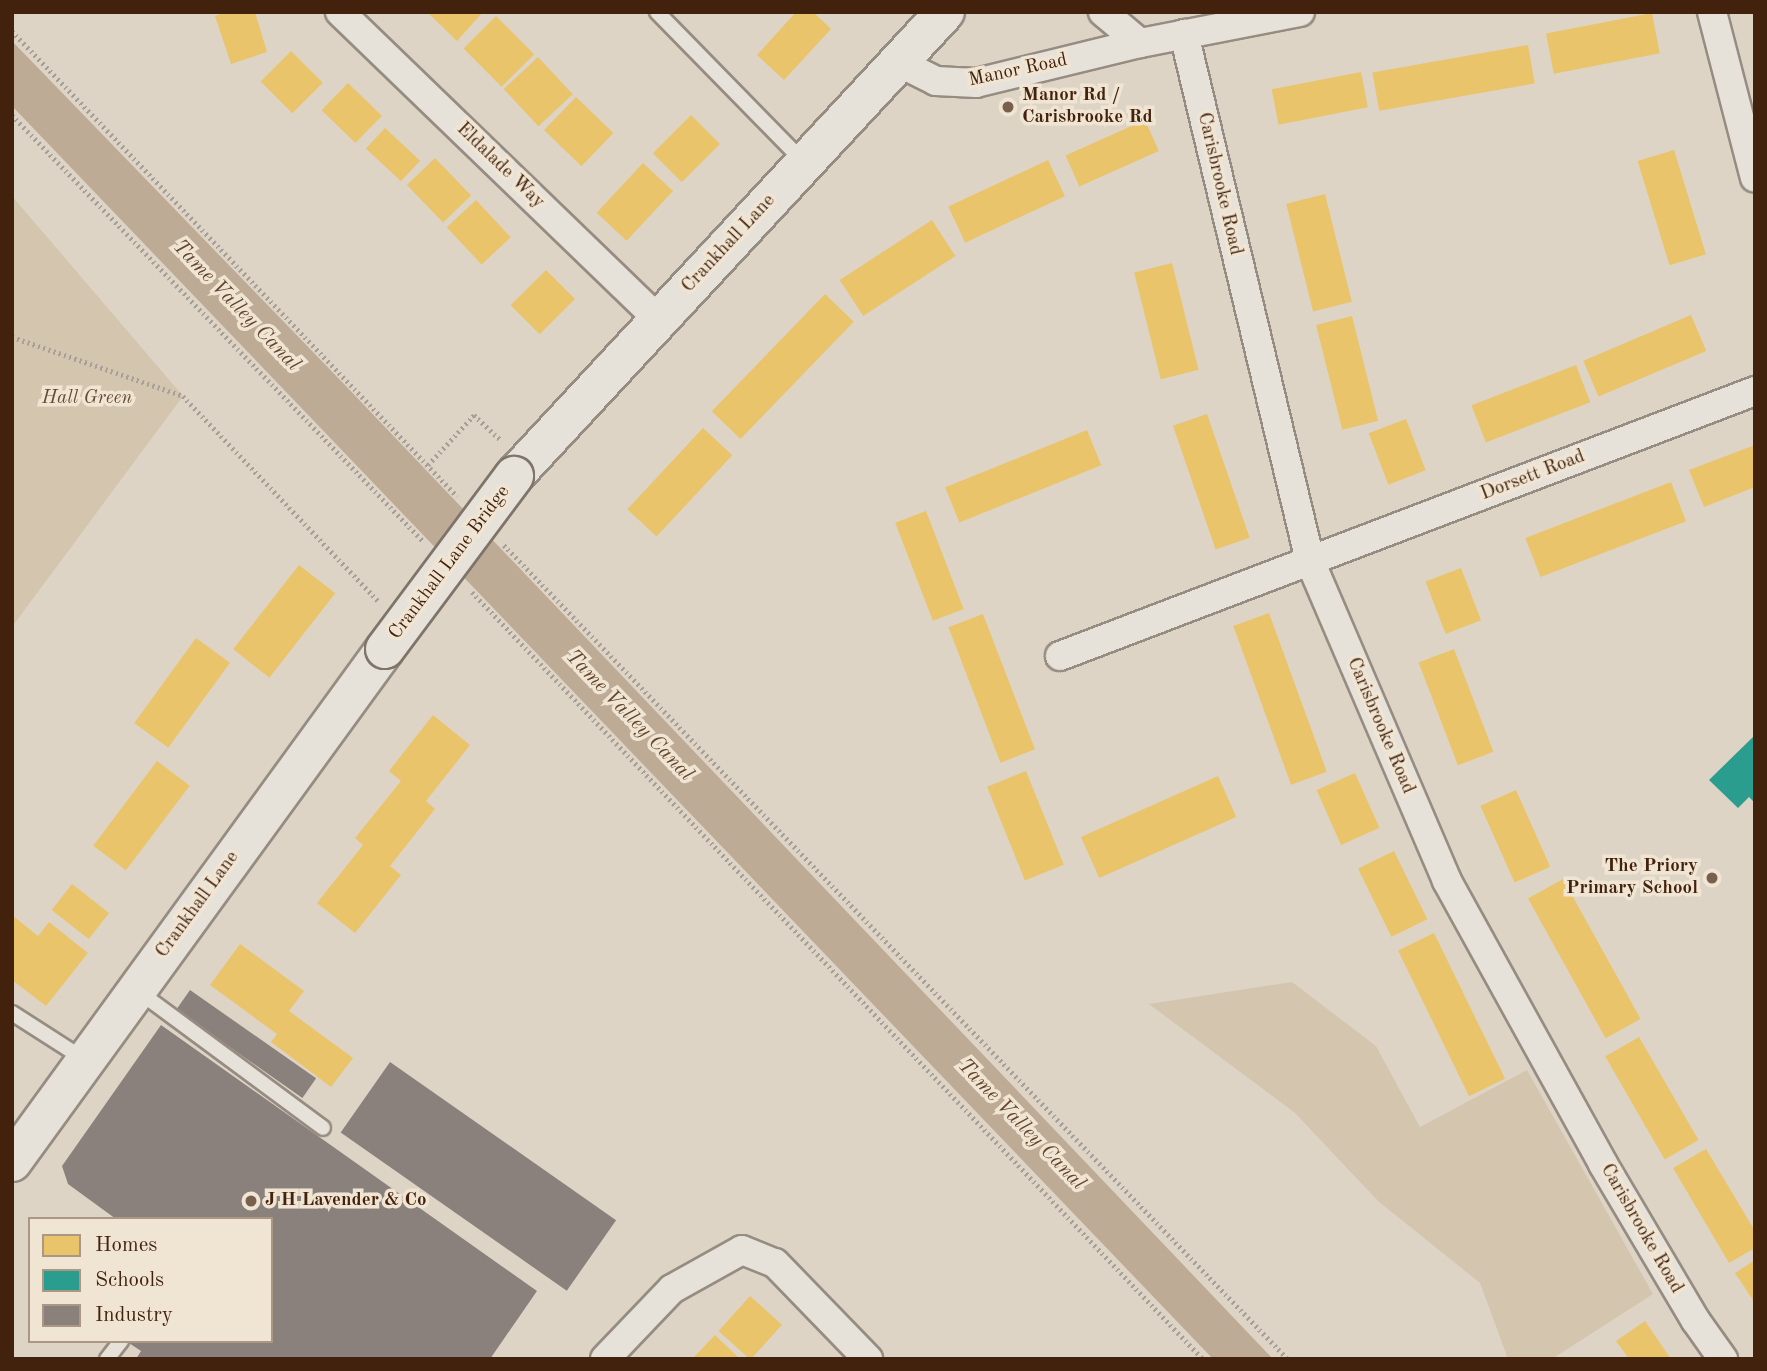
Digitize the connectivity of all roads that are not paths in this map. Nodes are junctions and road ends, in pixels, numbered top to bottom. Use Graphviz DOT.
graph roads {
  1 [pos="340,12"];
  2 [pos="657,12"];
  3 [pos="945,12"];
  4 [pos="1103,12"];
  5 [pos="1300,12"];
  6 [pos="1712,12"];
  7 [pos="1184,34"];
  8 [pos="1140,43"];
  9 [pos="898,62"];
  10 [pos="804,163"];
  11 [pos="1755,178"];
  12 [pos="659,320"];
  13 [pos="1755,391"];
  14 [pos="514,476"];
  15 [pos="1310,561"];
  16 [pos="394,638"];
  17 [pos="1060,656"];
  18 [pos="137,990"];
  19 [pos="12,1013"];
  20 [pos="85,1060"];
  21 [pos="323,1128"];
  22 [pos="12,1162"];
  23 [pos="119,1343"];
  24 [pos="107,1359"];
  25 [pos="605,1359"];
  26 [pos="868,1359"];
  27 [pos="1723,1359"];
  1 -- 12 [label="street, Eldalade Way"];
  2 -- 10 [label="lane"];
  3 -- 9 [label="street, Crankhall Lane"];
  4 -- 8 [label="street"];
  5 -- 7 [label="street, Manor Road"];
  6 -- 11 [label="street"];
  7 -- 8 [label="street, Manor Road"];
  7 -- 15 [label="street, Carisbrooke Road"];
  8 -- 9 [label="street, Manor Road"];
  9 -- 10 [label="street, Crankhall Lane"];
  10 -- 12 [label="street, Crankhall Lane"];
  12 -- 14 [label="street, Crankhall Lane"];
  13 -- 15 [label="street, Dorsett Road"];
  14 -- 16 [label="street, Crankhall Lane Bridge, bridge"];
  15 -- 17 [label="street, Dorsett Road"];
  15 -- 27 [label="street, Carisbrooke Road"];
  16 -- 18 [label="street, Crankhall Lane"];
  18 -- 20 [label="street, Crankhall Lane"];
  18 -- 21 [label="lane"];
  19 -- 20 [label="lane"];
  20 -- 22 [label="street, Crankhall Lane"];
  23 -- 24 [label="lane"];
  25 -- 26 [label="street"];
}
